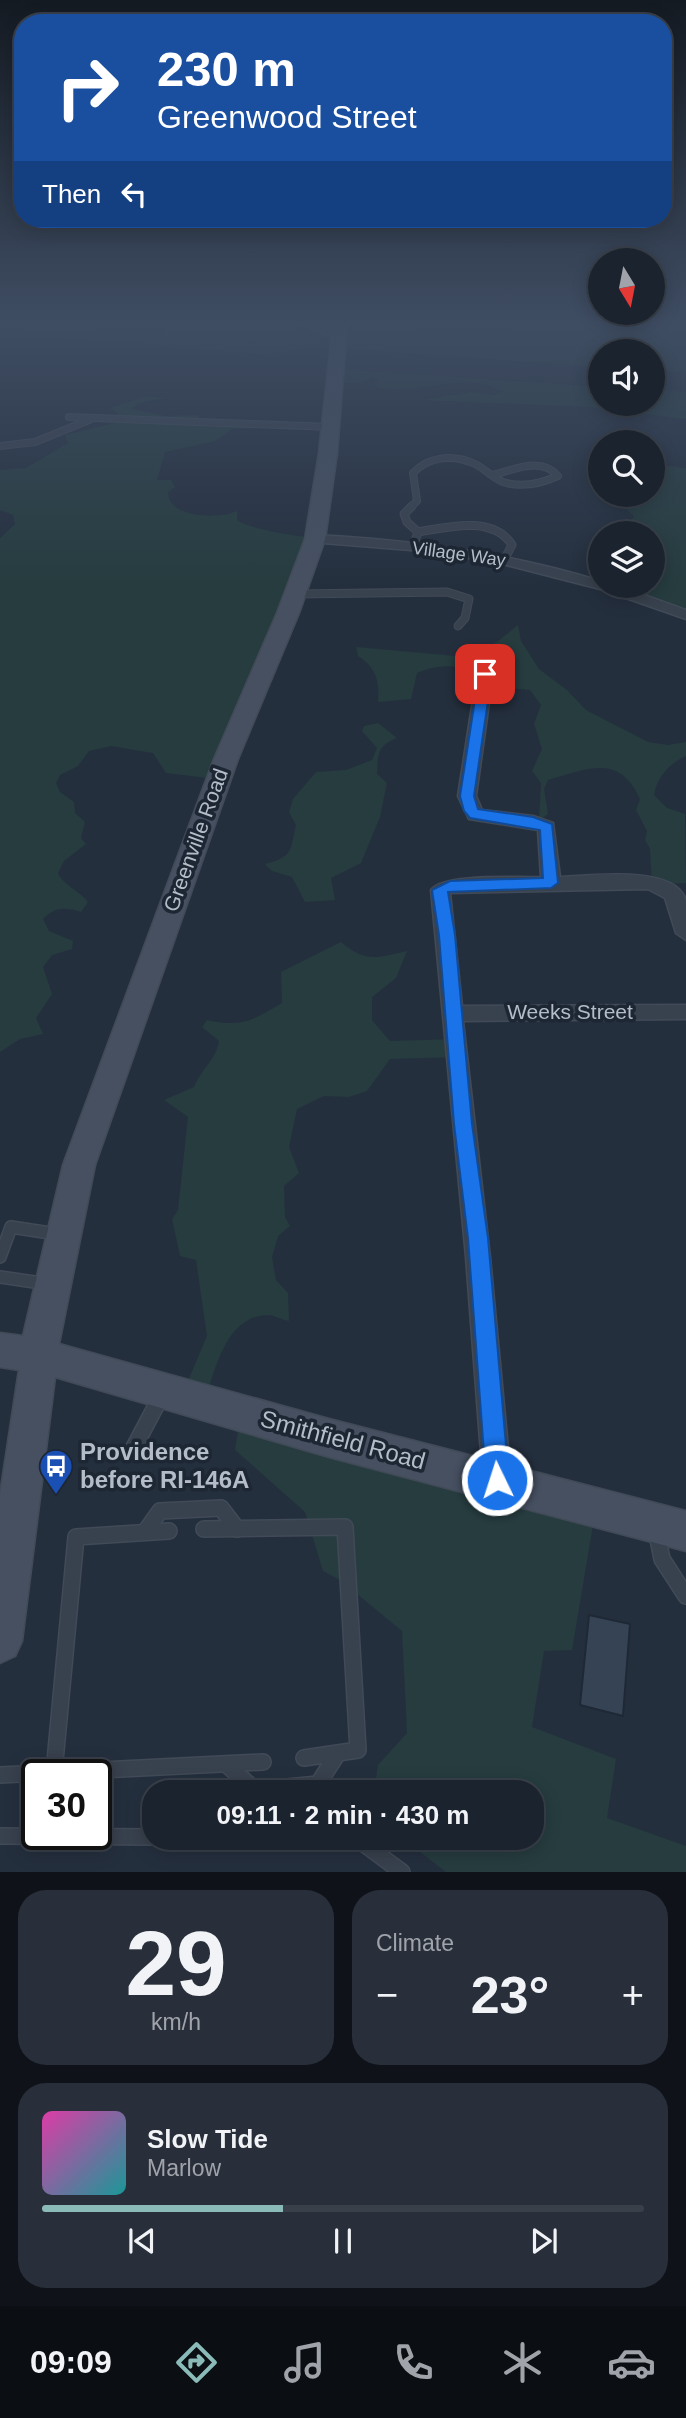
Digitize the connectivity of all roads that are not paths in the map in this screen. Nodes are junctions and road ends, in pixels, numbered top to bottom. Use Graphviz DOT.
graph roads {
  1 [pos="332,411"];
  2 [pos="95,415"];
  3 [pos="69,417"];
  4 [pos="330,427"];
  5 [pos="0,446"];
  6 [pos="492,475"];
  7 [pos="418,532"];
  8 [pos="315,540"];
  9 [pos="413,547"];
  10 [pos="503,560"];
  11 [pos="588,580"];
  12 [pos="295,594"];
  13 [pos="639,598"];
  14 [pos="686,615"];
  15 [pos="458,626"];
  16 [pos="485,674"];
  17 [pos="551,883"];
  18 [pos="686,933"];
  19 [pos="686,1012"];
  20 [pos="453,1014"];
  21 [pos="5,1224"];
  22 [pos="65,1235"];
  23 [pos="0,1257"];
  24 [pos="0,1277"];
  25 [pos="52,1284"];
  26 [pos="0,1350"];
  27 [pos="41,1356"];
  28 [pos="165,1390"];
  29 [pos="131,1453"];
  30 [pos="497,1480"];
  31 [pos="670,1527"];
  32 [pos="204,1529"];
  33 [pos="237,1529"];
  34 [pos="169,1531"];
  35 [pos="145,1532"];
  36 [pos="5,1577"];
  37 [pos="686,1596"];
  38 [pos="0,1641"];
  39 [pos="338,1753"];
  40 [pos="303,1758"];
  41 [pos="55,1759"];
  42 [pos="263,1762"];
  43 [pos="226,1764"];
  44 [pos="112,1769"];
  45 [pos="21,1774"];
  46 [pos="0,1775"];
  47 [pos="0,1836"];
  48 [pos="142,1837"];
  49 [pos="372,1850"];
  50 [pos="402,1872"];
  1 -- 4 [label="main road, Greenville Road"];
  2 -- 3 [label="lane"];
  2 -- 4 [label="lane"];
  2 -- 5 [label="lane"];
  4 -- 8 [label="main road, Greenville Road"];
  6 -- 6 [label="lane"];
  6 -- 7 [label="lane"];
  7 -- 9 [label="lane"];
  7 -- 10 [label="lane"];
  8 -- 9 [label="street, Village Way"];
  8 -- 12 [label="main road, Greenville Road"];
  9 -- 10 [label="street, Village Way"];
  10 -- 11 [label="street, Village Way"];
  12 -- 15 [label="lane"];
  12 -- 22 [label="main road, Greenville Road"];
  13 -- 14 [label="street, Village Way"];
  16 -- 17 [label="street"];
  17 -- 18 [label="street"];
  17 -- 20 [label="street"];
  19 -- 20 [label="street, Weeks Street"];
  20 -- 30 [label="street"];
  21 -- 22 [label="lane"];
  21 -- 23 [label="lane"];
  22 -- 25 [label="main road, Greenville Road"];
  24 -- 25 [label="lane"];
  25 -- 27 [label="main road, Greenville Road"];
  26 -- 27 [label="main road, Smithfield Road"];
  27 -- 28 [label="main road, Smithfield Road"];
  27 -- 36 [label="main road, Greenville Road"];
  28 -- 29 [label="lane"];
  28 -- 30 [label="main road, Smithfield Road"];
  30 -- 31 [label="main road, Smithfield Road"];
  31 -- 37 [label="lane"];
  32 -- 33 [label="lane"];
  33 -- 35 [label="lane"];
  33 -- 39 [label="lane"];
  34 -- 35 [label="lane"];
  35 -- 41 [label="lane"];
  36 -- 38 [label="main road, Greenville Road"];
  39 -- 40 [label="lane"];
  39 -- 43 [label="lane"];
  42 -- 43 [label="lane"];
  43 -- 44 [label="lane"];
  45 -- 46 [label="lane"];
  47 -- 48 [label="lane"];
  49 -- 50 [label="lane"];
}
